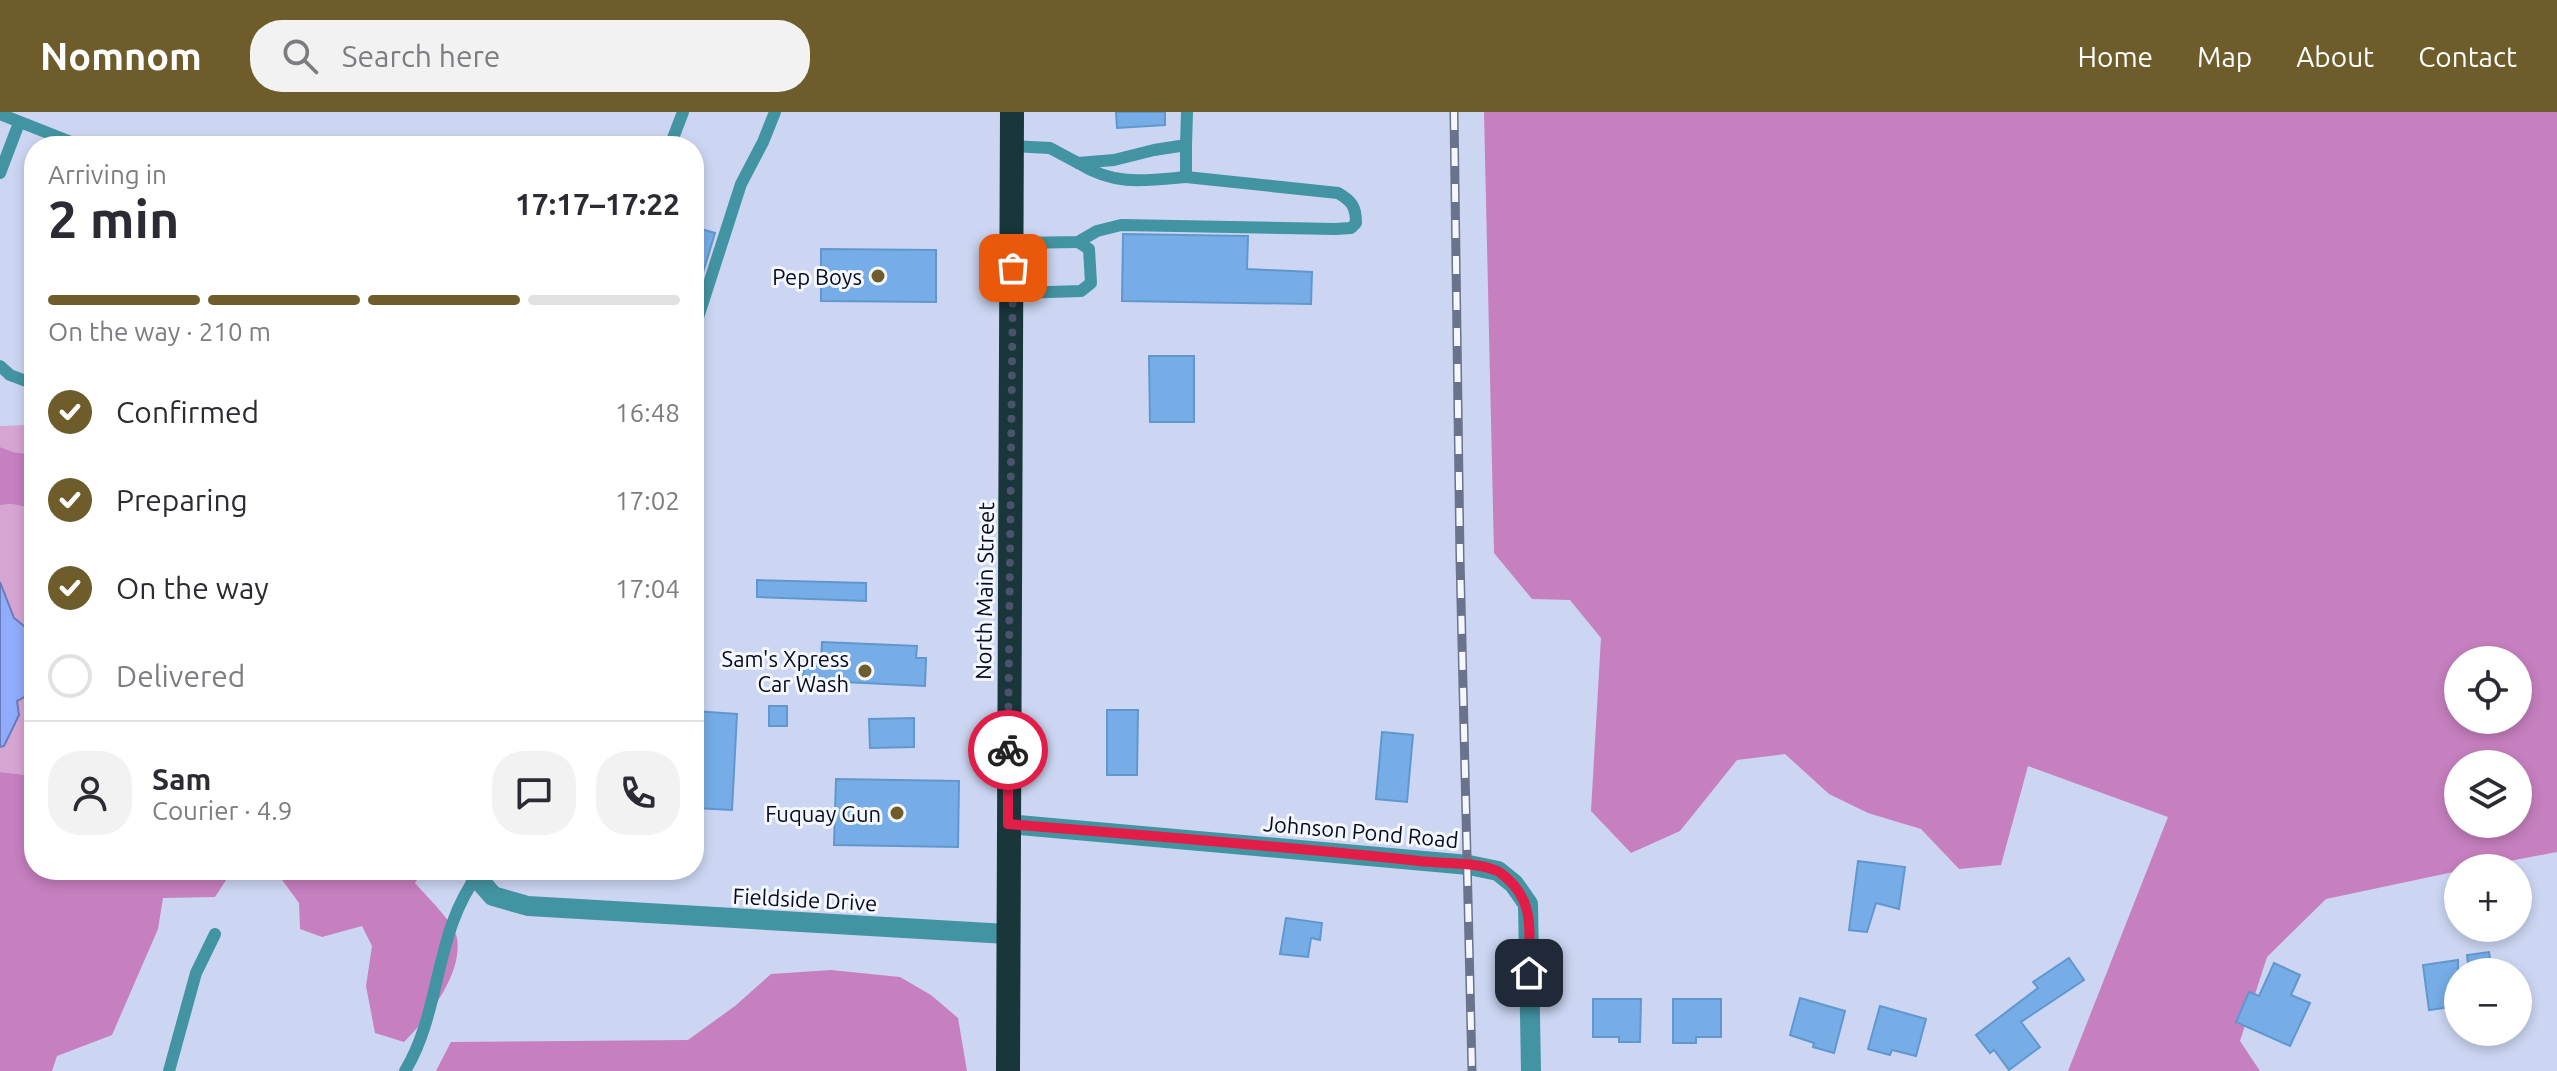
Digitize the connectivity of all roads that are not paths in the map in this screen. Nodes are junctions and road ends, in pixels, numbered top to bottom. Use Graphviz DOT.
graph roads {
  1 [pos="683,112"];
  2 [pos="775,112"];
  3 [pos="1012,112"];
  4 [pos="1187,112"];
  5 [pos="0,114"];
  6 [pos="19,123"];
  7 [pos="54,136"];
  8 [pos="674,136"];
  9 [pos="1186,145"];
  10 [pos="1012,146"];
  11 [pos="1078,163"];
  12 [pos="0,173"];
  13 [pos="1186,177"];
  14 [pos="1078,242"];
  15 [pos="1013,243"];
  16 [pos="1013,293"];
  17 [pos="704,299"];
  18 [pos="0,366"];
  19 [pos="24,380"];
  20 [pos="1008,824"];
  21 [pos="471,880"];
  22 [pos="481,880"];
  23 [pos="215,934"];
  24 [pos="1007,934"];
  25 [pos="169,1071"];
  26 [pos="405,1071"];
  27 [pos="1008,1071"];
  28 [pos="1531,1071"];
  1 -- 8 [label="lane"];
  2 -- 17 [label="lane"];
  3 -- 10 [label="highway, North Main Street"];
  4 -- 9 [label="lane"];
  5 -- 6 [label="lane"];
  6 -- 7 [label="lane"];
  6 -- 12 [label="lane"];
  9 -- 11 [label="lane"];
  9 -- 13 [label="lane"];
  10 -- 11 [label="lane"];
  10 -- 15 [label="highway, North Main Street"];
  11 -- 13 [label="lane"];
  13 -- 14 [label="lane"];
  14 -- 15 [label="lane"];
  14 -- 16 [label="lane"];
  15 -- 16 [label="highway, North Main Street"];
  16 -- 20 [label="highway, North Main Street"];
  18 -- 19 [label="lane"];
  20 -- 24 [label="highway, North Main Street"];
  20 -- 28 [label="street, Johnson Pond Road"];
  21 -- 26 [label="lane"];
  22 -- 24 [label="street, Fieldside Drive"];
  23 -- 25 [label="lane"];
  24 -- 27 [label="highway, North Main Street"];
}
